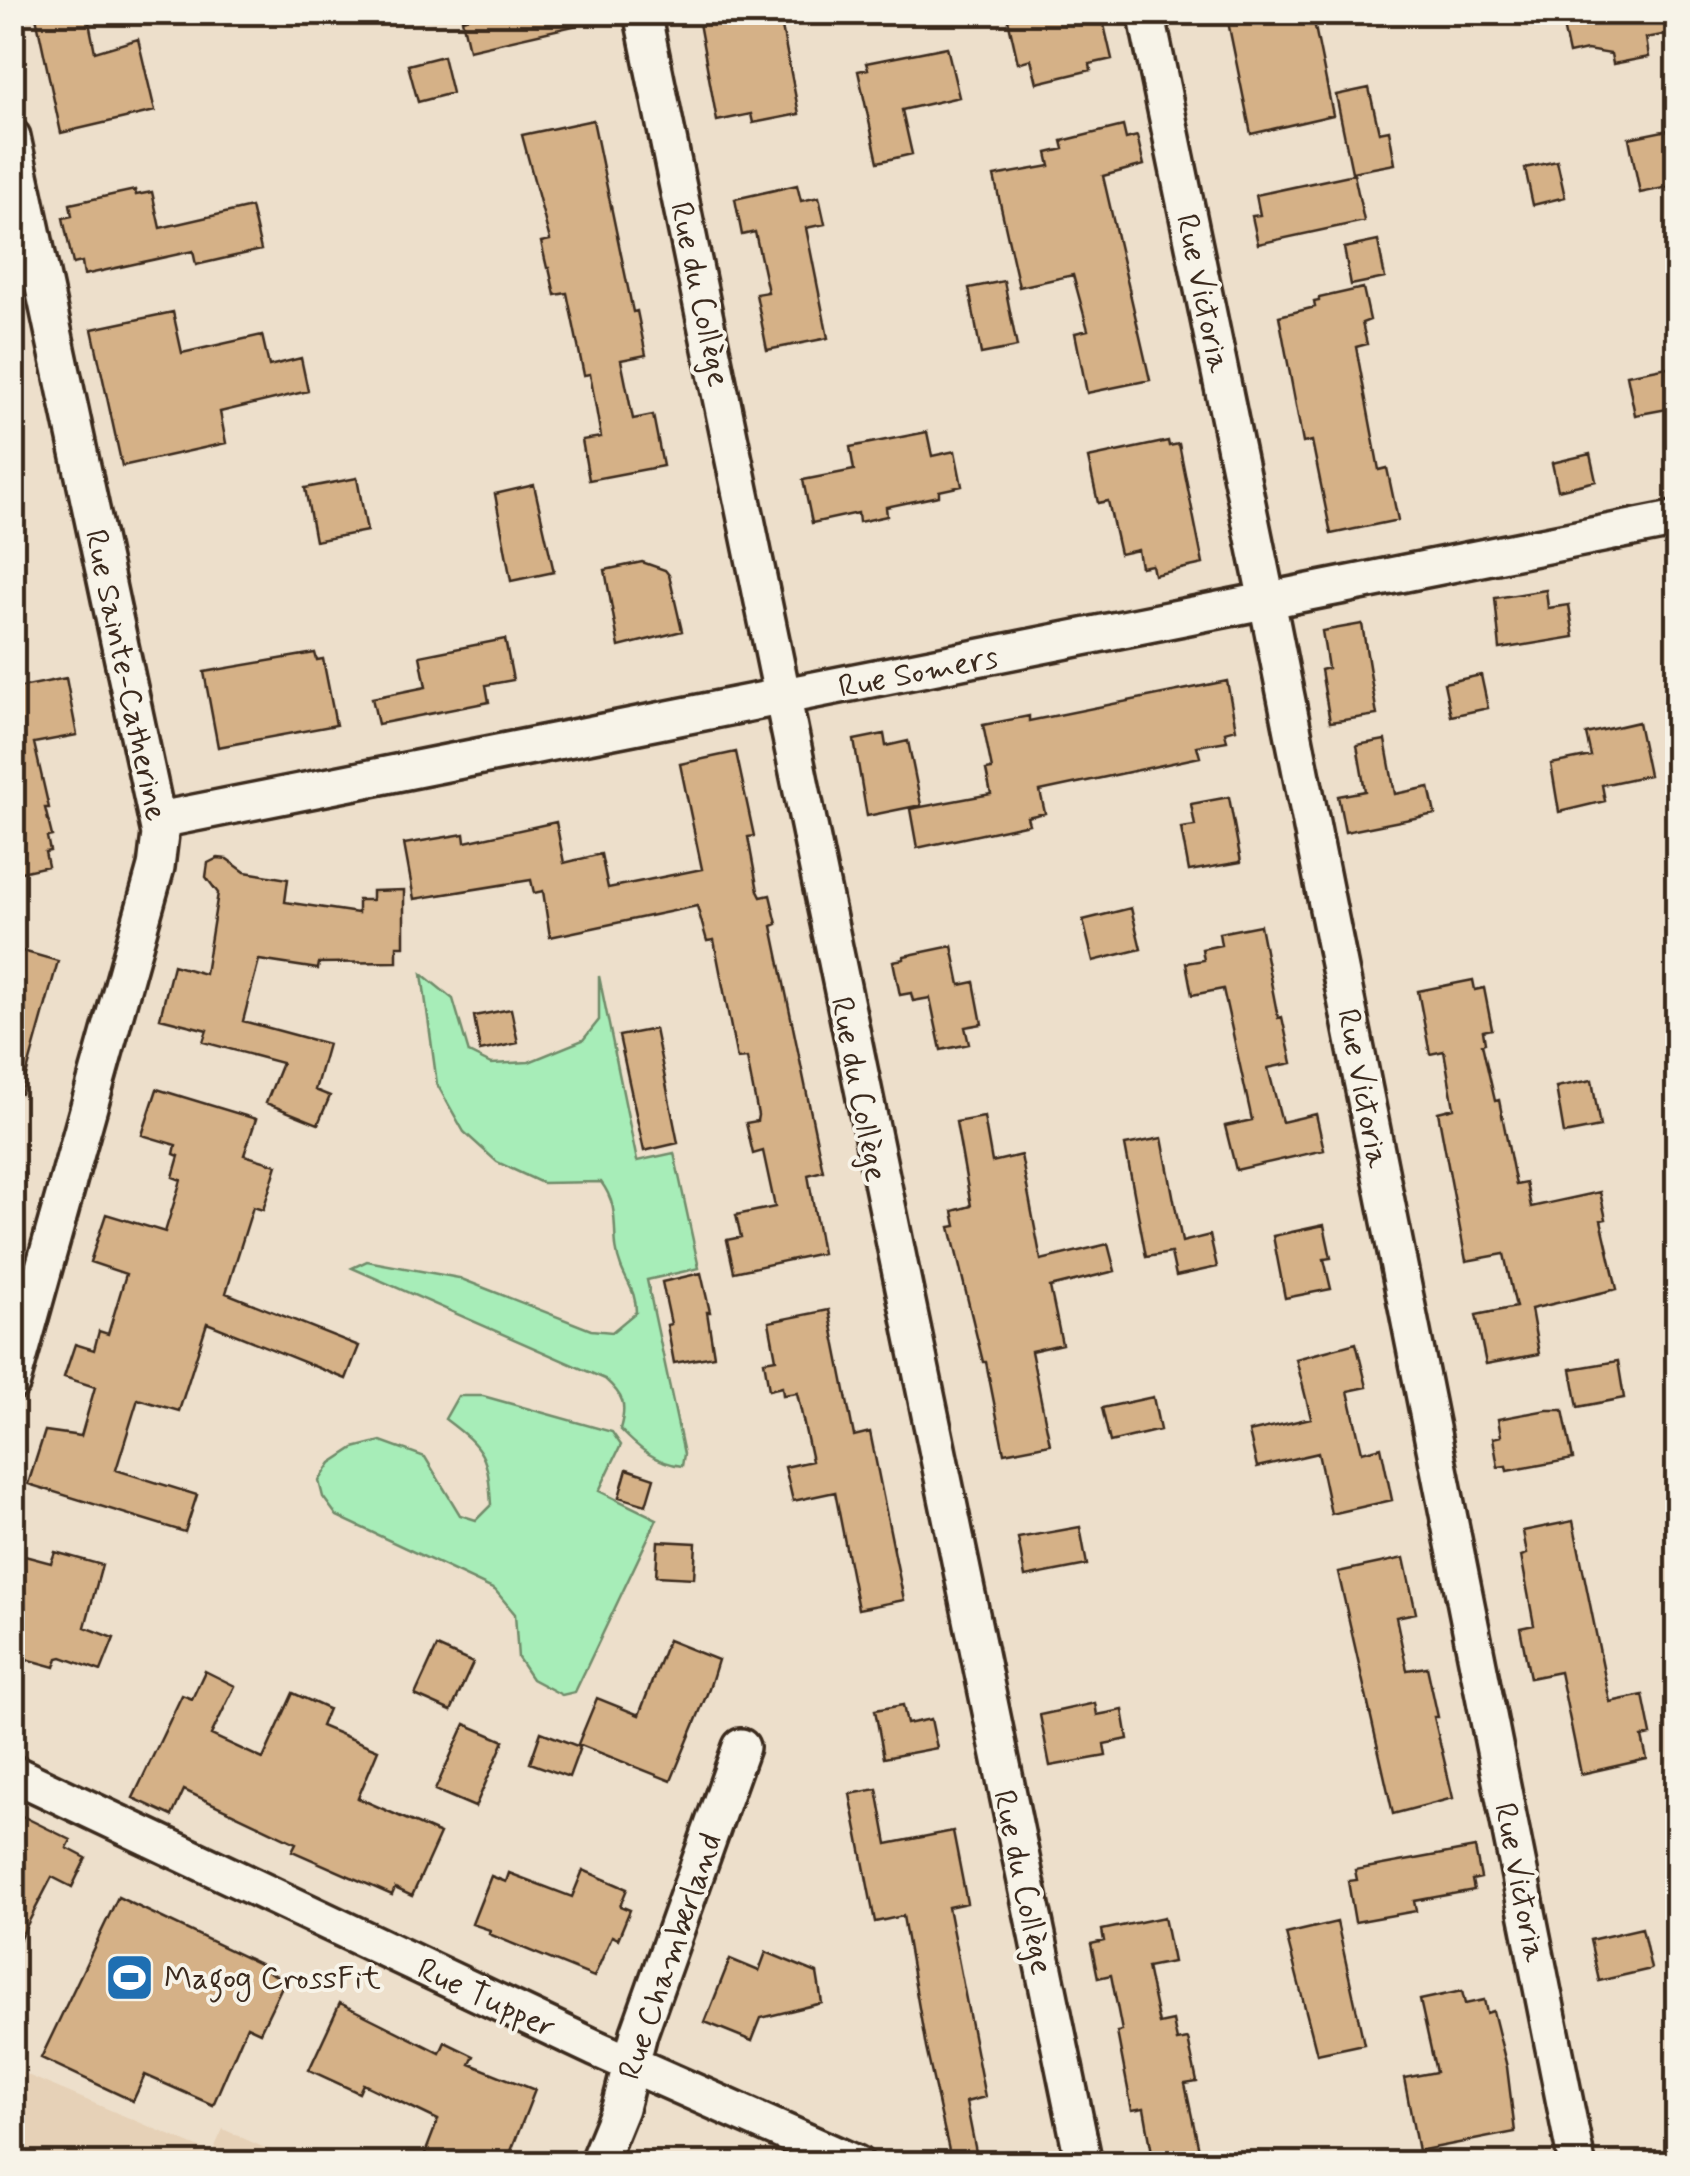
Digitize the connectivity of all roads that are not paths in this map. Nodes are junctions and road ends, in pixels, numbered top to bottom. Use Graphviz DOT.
graph roads {
  1 [pos="642,12"];
  2 [pos="1146,12"];
  3 [pos="12,137"];
  4 [pos="1678,519"];
  5 [pos="1267,601"];
  6 [pos="784,698"];
  7 [pos="158,820"];
  8 [pos="12,1382"];
  9 [pos="741,1747"];
  10 [pos="12,1773"];
  11 [pos="630,2063"];
  12 [pos="597,2164"];
  13 [pos="856,2164"];
  14 [pos="1084,2164"];
  15 [pos="1577,2164"];
  1 -- 6 [label="street, Rue du Collège"];
  2 -- 5 [label="street, Rue Victoria"];
  3 -- 7 [label="street, Rue Sainte-Catherine"];
  4 -- 5 [label="street, Rue Somers"];
  5 -- 6 [label="street, Rue Somers"];
  5 -- 15 [label="street, Rue Victoria"];
  6 -- 7 [label="street, Rue Somers"];
  6 -- 14 [label="street, Rue du Collège"];
  7 -- 8 [label="street, Rue Sainte-Catherine"];
  9 -- 11 [label="street, Rue Chamberland"];
  10 -- 11 [label="street, Rue Tupper"];
  11 -- 12 [label="street, Rue Chamberland"];
  11 -- 13 [label="street, Rue Tupper"];
}
